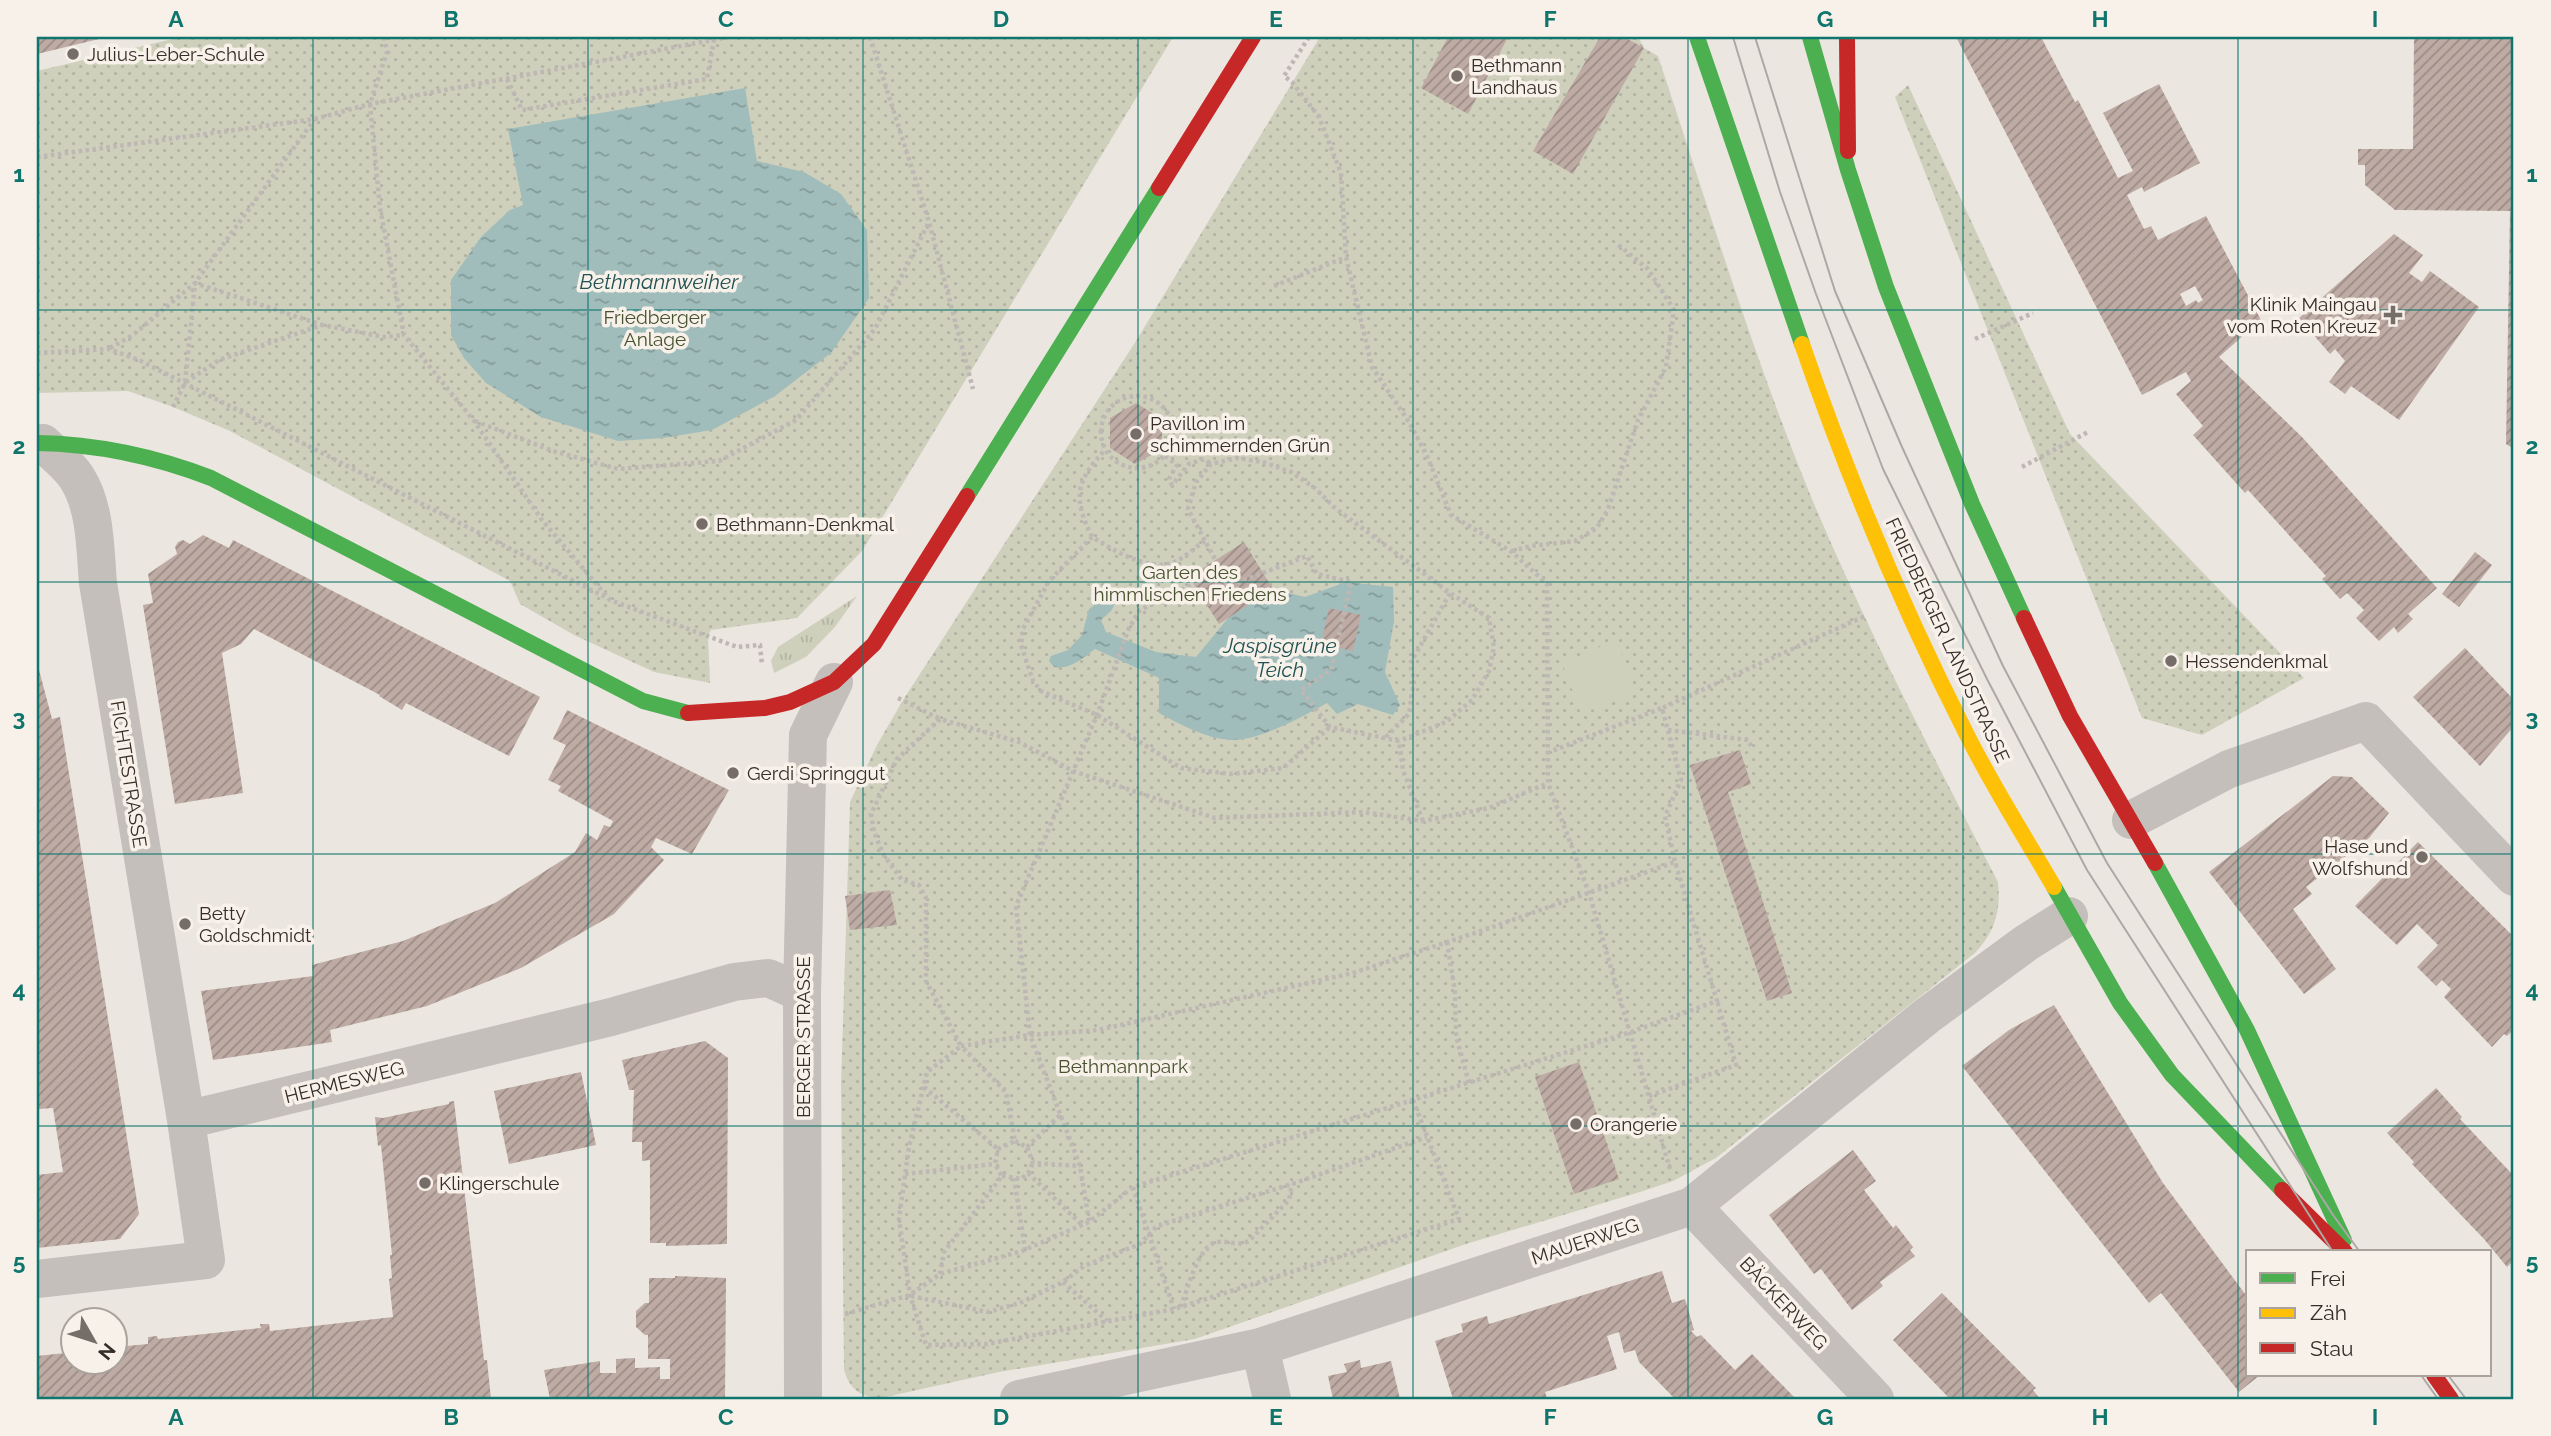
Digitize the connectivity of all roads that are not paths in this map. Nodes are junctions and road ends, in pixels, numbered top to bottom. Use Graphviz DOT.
graph roads {
  1 [pos="1253,37"];
  2 [pos="1698,37"];
  3 [pos="1810,37"];
  4 [pos="1847,37"];
  5 [pos="1848,170"];
  6 [pos="40,443"];
  7 [pos="834,682"];
  8 [pos="2131,820"];
  9 [pos="2514,877"];
  10 [pos="2069,916"];
  11 [pos="802,993"];
  12 [pos="186,1121"];
  13 [pos="1683,1193"];
  14 [pos="2345,1250"];
  15 [pos="2346,1250"];
  16 [pos="37,1279"];
  17 [pos="1259,1347"];
  18 [pos="2435,1376"];
  19 [pos="803,1399"];
  20 [pos="1019,1399"];
  21 [pos="1272,1399"];
  22 [pos="1875,1399"];
  23 [pos="2451,1399"];
  1 -- 7 [label="main road"];
  2 -- 10 [label="main road, FRIEDBERGER LANDSTRASSE"];
  3 -- 5 [label="main road, FRIEDBERGER LANDSTRASSE"];
  4 -- 5 [label="main road"];
  5 -- 8 [label="main road, FRIEDBERGER LANDSTRASSE"];
  6 -- 7 [label="main road"];
  6 -- 12 [label="street, FICHTESTRASSE"];
  7 -- 11 [label="street, BERGER STRASSE"];
  8 -- 9 [label="street"];
  8 -- 15 [label="main road, FRIEDBERGER LANDSTRASSE"];
  10 -- 13 [label="street, MAUERWEG"];
  10 -- 14 [label="main road, FRIEDBERGER LANDSTRASSE"];
  11 -- 12 [label="street, HERMESWEG"];
  11 -- 19 [label="street, BERGER STRASSE"];
  12 -- 16 [label="street"];
  13 -- 17 [label="street, MAUERWEG"];
  13 -- 22 [label="street, BÄCKERWEG"];
  17 -- 20 [label="street, MAUERWEG"];
  17 -- 21 [label="street"];
  18 -- 23 [label="main road"];
}
